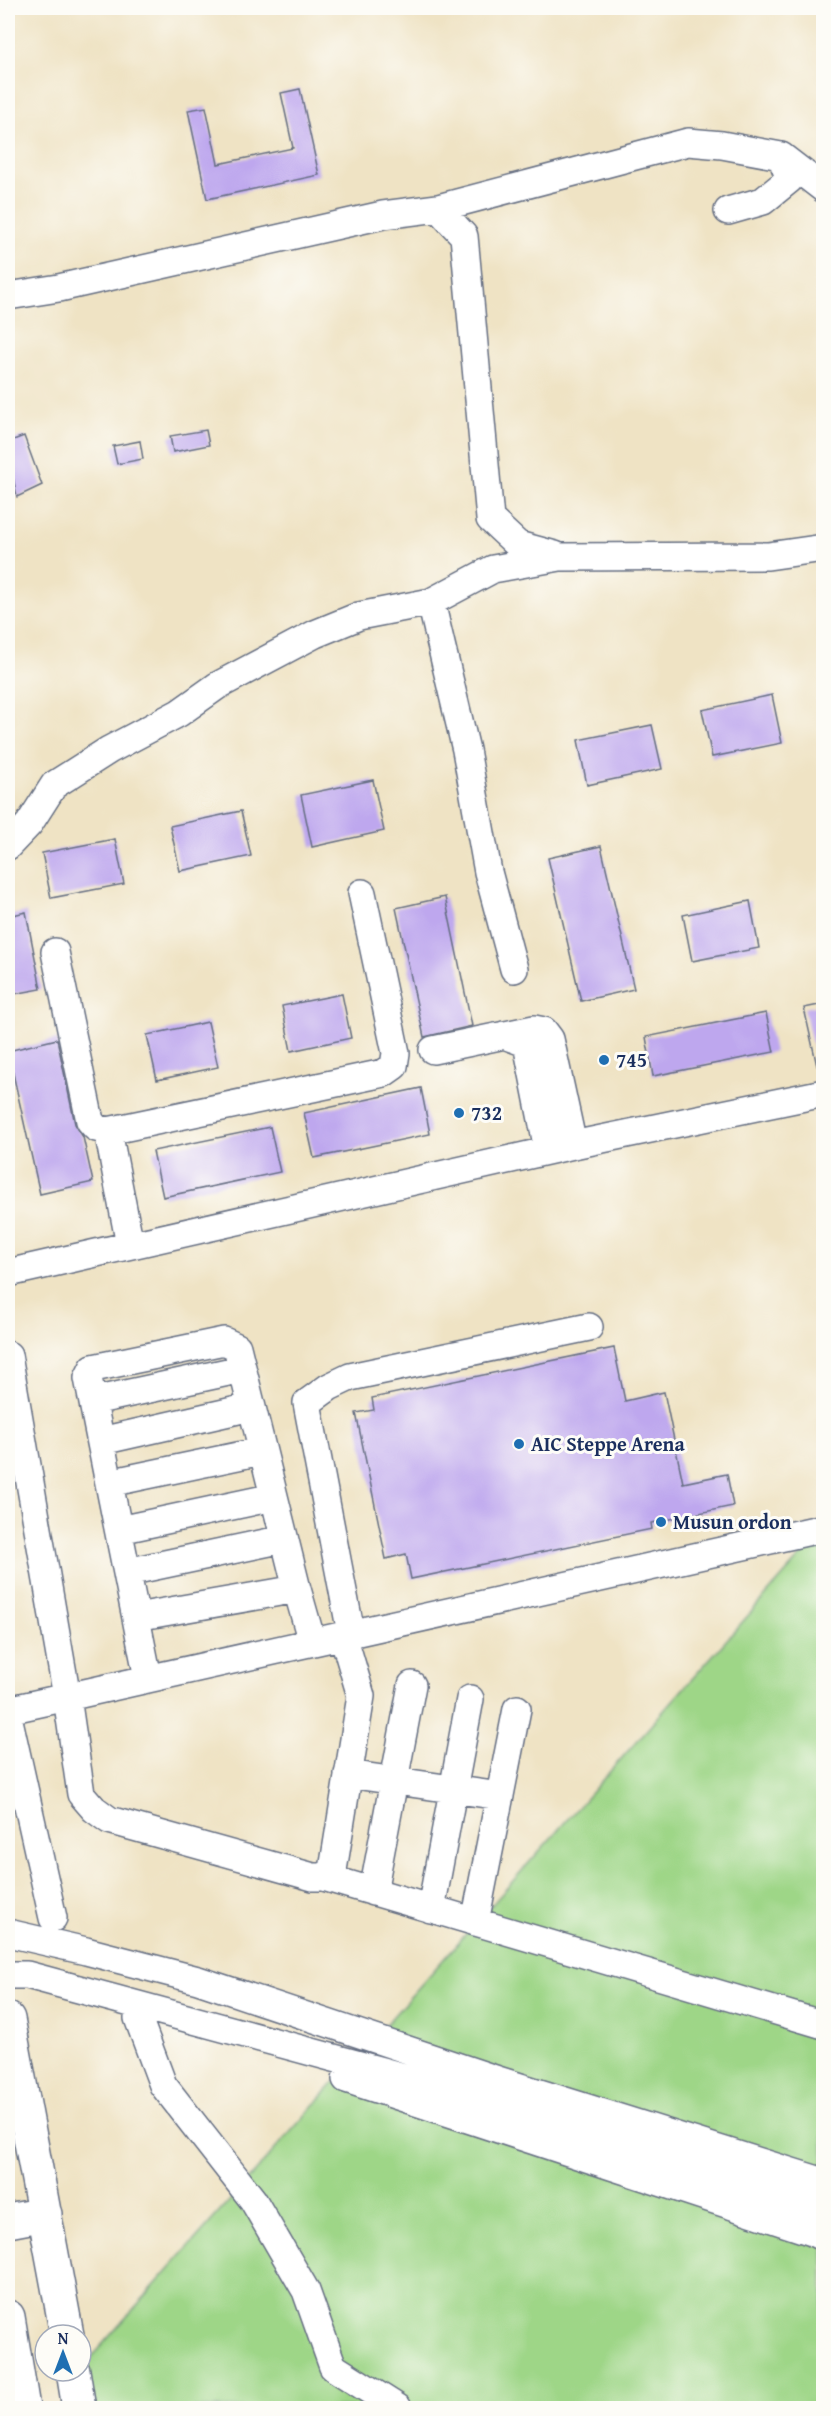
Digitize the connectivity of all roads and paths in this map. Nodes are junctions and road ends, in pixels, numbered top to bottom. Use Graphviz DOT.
graph roads {
  1 [pos="781,156"];
  2 [pos="824,189"];
  3 [pos="438,208"];
  4 [pos="728,211"];
  5 [pos="8,296"];
  6 [pos="824,548"];
  7 [pos="561,557"];
  8 [pos="431,602"];
  9 [pos="8,846"];
  10 [pos="362,893"];
  11 [pos="55,952"];
  12 [pos="513,969"];
  13 [pos="433,1050"];
  14 [pos="824,1093"];
  15 [pos="108,1131"];
  16 [pos="560,1148"];
  17 [pos="130,1245"];
  18 [pos="8,1273"];
  19 [pos="589,1327"];
  20 [pos="8,1355"];
  21 [pos="251,1407"];
  22 [pos="101,1441"];
  23 [pos="262,1451"];
  24 [pos="109,1483"];
  25 [pos="274,1497"];
  26 [pos="824,1528"];
  27 [pos="119,1530"];
  28 [pos="284,1539"];
  29 [pos="127,1572"];
  30 [pos="297,1589"];
  31 [pos="136,1617"];
  32 [pos="347,1634"];
  33 [pos="312,1642"];
  34 [pos="148,1678"];
  35 [pos="412,1685"];
  36 [pos="67,1696"];
  37 [pos="470,1699"];
  38 [pos="517,1709"];
  39 [pos="8,1710"];
  40 [pos="8,1716"];
  41 [pos="348,1774"];
  42 [pos="394,1781"];
  43 [pos="453,1790"];
  44 [pos="500,1796"];
  45 [pos="324,1877"];
  46 [pos="373,1892"];
  47 [pos="431,1909"];
  48 [pos="53,1918"];
  49 [pos="475,1922"];
  50 [pos="8,1933"];
  51 [pos="18,1980"];
  52 [pos="138,2018"];
  53 [pos="8,2019"];
  54 [pos="824,2025"];
  55 [pos="824,2182"];
  56 [pos="824,2208"];
  57 [pos="45,2214"];
  58 [pos="8,2221"];
  59 [pos="824,2238"];
  60 [pos="8,2317"];
  61 [pos="65,2323"];
  62 [pos="75,2383"];
  63 [pos="23,2409"];
  64 [pos="79,2409"];
  65 [pos="398,2409"];
  1 -- 2 [label="street"];
  1 -- 3 [label="street"];
  1 -- 4 [label="street"];
  3 -- 5 [label="street"];
  3 -- 7 [label="street"];
  6 -- 7 [label="street"];
  7 -- 8 [label="street"];
  8 -- 9 [label="street"];
  8 -- 12 [label="street"];
  10 -- 15 [label="street"];
  11 -- 15 [label="street"];
  13 -- 16 [label="street"];
  14 -- 16 [label="street"];
  15 -- 17 [label="street"];
  16 -- 17 [label="street"];
  17 -- 18 [label="street"];
  19 -- 32 [label="street"];
  20 -- 36 [label="street"];
  21 -- 22 [label="street"];
  21 -- 22 [label="street"];
  21 -- 23 [label="street"];
  22 -- 24 [label="street"];
  23 -- 24 [label="street"];
  23 -- 25 [label="street"];
  24 -- 27 [label="street"];
  25 -- 27 [label="street"];
  25 -- 28 [label="street"];
  26 -- 32 [label="street"];
  27 -- 29 [label="street"];
  28 -- 29 [label="street"];
  28 -- 30 [label="street"];
  29 -- 31 [label="street"];
  30 -- 31 [label="street"];
  30 -- 33 [label="street"];
  31 -- 34 [label="street"];
  32 -- 33 [label="street"];
  32 -- 41 [label="street"];
  33 -- 34 [label="street"];
  34 -- 36 [label="street"];
  35 -- 42 [label="street"];
  36 -- 39 [label="street"];
  36 -- 45 [label="street"];
  37 -- 43 [label="street"];
  38 -- 44 [label="street"];
  40 -- 48 [label="street"];
  41 -- 42 [label="street"];
  41 -- 45 [label="street"];
  42 -- 43 [label="street"];
  42 -- 46 [label="street"];
  43 -- 44 [label="street"];
  43 -- 47 [label="street"];
  44 -- 49 [label="street"];
  45 -- 46 [label="street"];
  46 -- 47 [label="street"];
  47 -- 49 [label="street"];
  49 -- 54 [label="street"];
  50 -- 55 [label="street"];
  51 -- 52 [label="street"];
  51 -- 56 [label="street"];
  52 -- 59 [label="street"];
  52 -- 65 [label="street"];
  53 -- 57 [label="highway"];
  57 -- 58 [label="highway"];
  57 -- 61 [label="highway"];
  60 -- 63 [label="highway"];
  62 -- 64 [label="highway"];
}
